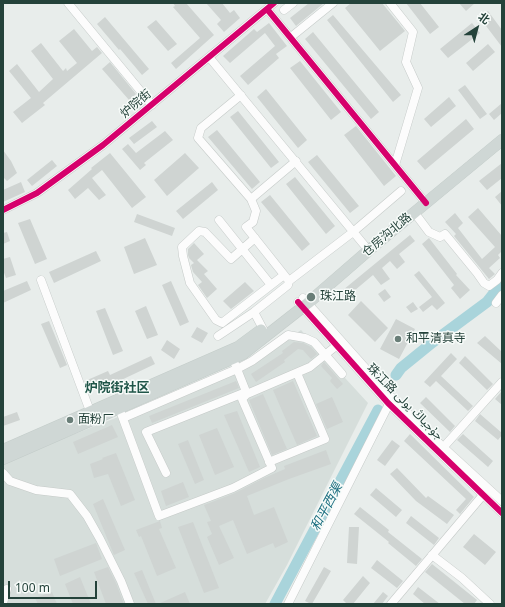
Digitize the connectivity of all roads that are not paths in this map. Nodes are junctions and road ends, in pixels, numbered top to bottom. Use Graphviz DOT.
graph roads {
  1 [pos="68,3"];
  2 [pos="274,3"];
  3 [pos="292,3"];
  4 [pos="333,3"];
  5 [pos="390,3"];
  6 [pos="268,9"];
  7 [pos="284,10"];
  8 [pos="291,37"];
  9 [pos="209,57"];
  10 [pos="241,95"];
  11 [pos="152,105"];
  12 [pos="502,133"];
  13 [pos="502,140"];
  14 [pos="296,161"];
  15 [pos="395,165"];
  16 [pos="402,191"];
  17 [pos="251,199"];
  18 [pos="424,200"];
  19 [pos="3,210"];
  20 [pos="414,212"];
  21 [pos="219,220"];
  22 [pos="353,232"];
  23 [pos="254,238"];
  24 [pos="365,246"];
  25 [pos="242,249"];
  26 [pos="502,273"];
  27 [pos="287,278"];
  28 [pos="41,280"];
  29 [pos="271,285"];
  30 [pos="502,295"];
  31 [pos="303,302"];
  32 [pos="496,303"];
  33 [pos="254,312"];
  34 [pos="263,328"];
  35 [pos="218,336"];
  36 [pos="336,346"];
  37 [pos="325,355"];
  38 [pos="232,358"];
  39 [pos="237,369"];
  40 [pos="297,373"];
  41 [pos="342,374"];
  42 [pos="502,382"];
  43 [pos="246,393"];
  44 [pos="390,400"];
  45 [pos="121,413"];
  46 [pos="90,415"];
  47 [pos="3,450"];
  48 [pos="441,450"];
  49 [pos="3,459"];
  50 [pos="269,462"];
  51 [pos="3,473"];
  52 [pos="166,473"];
  53 [pos="483,495"];
  54 [pos="502,502"];
  55 [pos="502,513"];
  56 [pos="432,555"];
  57 [pos="7,589"];
  58 [pos="3,603"];
  59 [pos="487,603"];
  60 [pos="130,604"];
  61 [pos="288,604"];
  62 [pos="391,604"];
  1 -- 11 [label="street"];
  2 -- 6 [label="street, 炉院街"];
  3 -- 7 [label="street"];
  4 -- 8 [label="street"];
  5 -- 15 [label="street"];
  6 -- 8 [label="street"];
  6 -- 9 [label="street, 炉院街"];
  8 -- 15 [label="street"];
  9 -- 10 [label="street"];
  9 -- 11 [label="street, 炉院街"];
  10 -- 14 [label="street"];
  10 -- 17 [label="street"];
  11 -- 19 [label="street, 炉院街"];
  12 -- 18 [label="main road, 仓房沟北路"];
  13 -- 18 [label="main road, 仓房沟北路"];
  14 -- 17 [label="street"];
  14 -- 22 [label="street"];
  15 -- 18 [label="street"];
  16 -- 22 [label="street"];
  17 -- 23 [label="street"];
  18 -- 20 [label="main road, 仓房沟北路"];
  18 -- 24 [label="main road, 仓房沟北路"];
  20 -- 26 [label="street"];
  20 -- 31 [label="main road, 仓房沟北路"];
  21 -- 25 [label="street"];
  22 -- 24 [label="street"];
  22 -- 27 [label="street"];
  23 -- 25 [label="street"];
  23 -- 27 [label="street"];
  24 -- 31 [label="main road, 仓房沟北路"];
  25 -- 29 [label="street"];
  25 -- 29 [label="street"];
  27 -- 29 [label="street"];
  27 -- 33 [label="street"];
  28 -- 46 [label="street"];
  30 -- 32 [label="street"];
  31 -- 34 [label="main road, 仓房沟北路"];
  31 -- 36 [label="street, 珠江路 جۇجياڭ يولى"];
  31 -- 38 [label="main road"];
  31 -- 44 [label="street, 珠江路 جۇجياڭ يولى"];
  33 -- 34 [label="street"];
  33 -- 35 [label="street"];
  34 -- 46 [label="main road, 仓房沟北路"];
  36 -- 37 [label="street"];
  36 -- 44 [label="street, 珠江路 جۇجياڭ يولى"];
  37 -- 39 [label="street"];
  37 -- 40 [label="street"];
  37 -- 41 [label="street"];
  38 -- 39 [label="street"];
  38 -- 45 [label="main road"];
  39 -- 43 [label="street"];
  39 -- 45 [label="street"];
  40 -- 43 [label="street"];
  40 -- 50 [label="street"];
  42 -- 48 [label="street"];
  43 -- 50 [label="street"];
  43 -- 52 [label="street"];
  44 -- 48 [label="street, 珠江路 جۇجياڭ يولى"];
  44 -- 61 [label="street"];
  45 -- 46 [label="main road"];
  45 -- 50 [label="street"];
  46 -- 47 [label="main road"];
  46 -- 49 [label="main road"];
  48 -- 53 [label="street, 珠江路 جۇجياڭ يولى"];
  48 -- 54 [label="street, 珠江路 جۇجياڭ يولى"];
  51 -- 60 [label="street"];
  53 -- 55 [label="street, 珠江路 جۇجياڭ يولى"];
  53 -- 56 [label="street"];
  56 -- 59 [label="street"];
  56 -- 62 [label="street"];
  57 -- 58 [label="street"];
}
